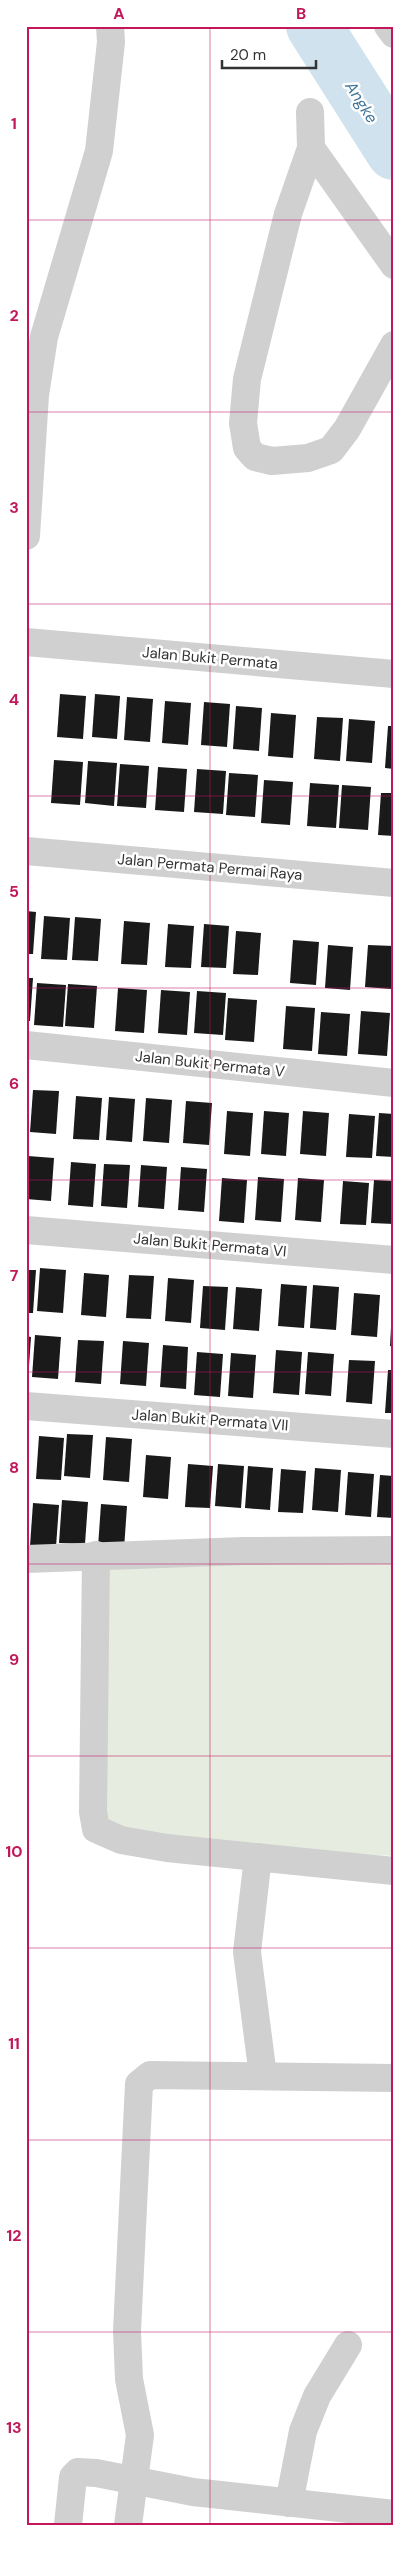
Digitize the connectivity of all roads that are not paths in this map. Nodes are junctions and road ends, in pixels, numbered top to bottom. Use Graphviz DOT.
graph roads {
  1 [pos="110,26"];
  2 [pos="388,26"];
  3 [pos="394,34"];
  4 [pos="310,112"];
  5 [pos="311,148"];
  6 [pos="394,265"];
  7 [pos="394,344"];
  8 [pos="26,536"];
  9 [pos="26,642"];
  10 [pos="394,674"];
  11 [pos="26,851"];
  12 [pos="394,883"];
  13 [pos="26,1045"];
  14 [pos="394,1083"];
  15 [pos="26,1230"];
  16 [pos="394,1260"];
  17 [pos="26,1406"];
  18 [pos="394,1434"];
  19 [pos="394,1550"];
  20 [pos="96,1555"];
  21 [pos="26,1559"];
  22 [pos="258,1857"];
  23 [pos="394,1871"];
  24 [pos="263,2076"];
  25 [pos="394,2078"];
  26 [pos="348,2345"];
  27 [pos="134,2480"];
  28 [pos="289,2503"];
  29 [pos="394,2514"];
  30 [pos="68,2525"];
  31 [pos="128,2525"];
  1 -- 8 [label="street"];
  2 -- 3 [label="street"];
  4 -- 5 [label="street"];
  5 -- 6 [label="street"];
  5 -- 7 [label="street"];
  9 -- 10 [label="street, Jalan Bukit Permata"];
  11 -- 12 [label="street, Jalan Permata Permai Raya"];
  13 -- 14 [label="street, Jalan Bukit Permata V"];
  15 -- 16 [label="street, Jalan Bukit Permata VI"];
  17 -- 18 [label="street, Jalan Bukit Permata VII"];
  19 -- 20 [label="street"];
  20 -- 21 [label="street"];
  20 -- 22 [label="street"];
  22 -- 23 [label="street"];
  22 -- 24 [label="street"];
  24 -- 25 [label="street"];
  24 -- 27 [label="street"];
  26 -- 28 [label="street"];
  27 -- 28 [label="street"];
  27 -- 30 [label="street"];
  27 -- 31 [label="street"];
  28 -- 29 [label="street"];
}
